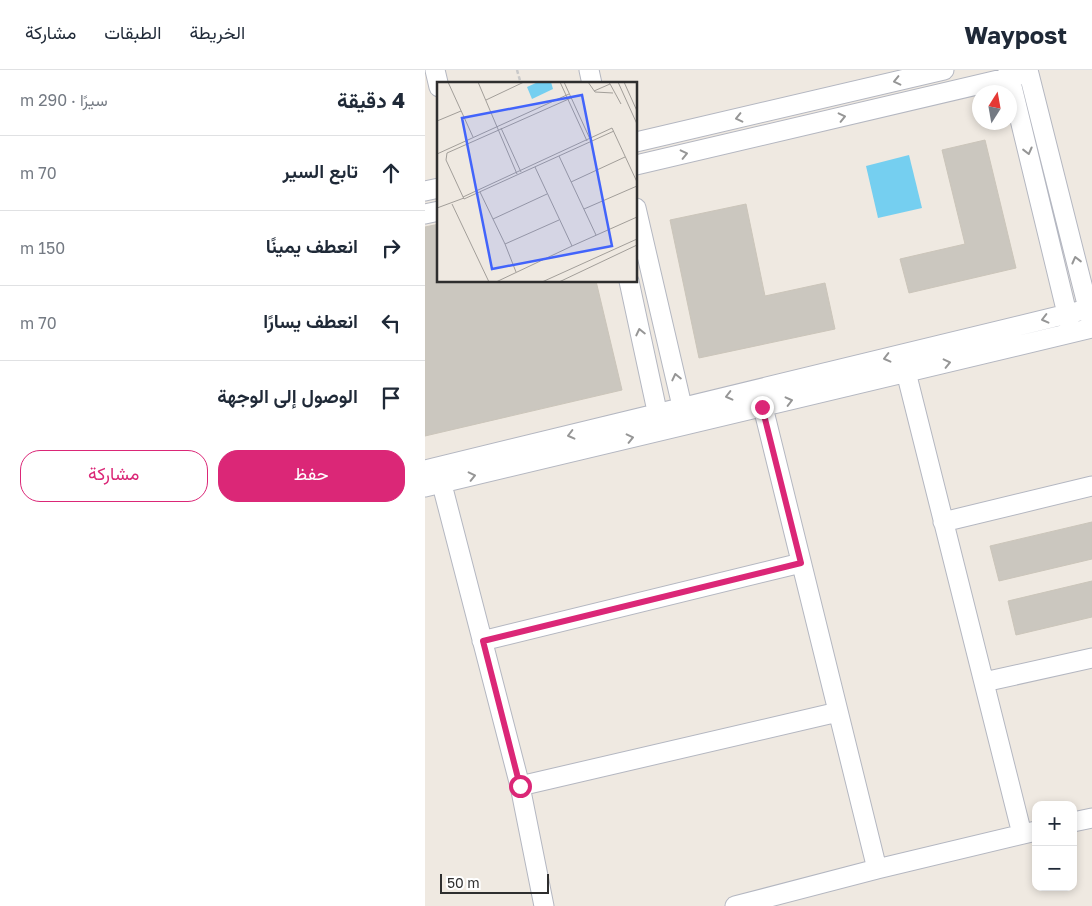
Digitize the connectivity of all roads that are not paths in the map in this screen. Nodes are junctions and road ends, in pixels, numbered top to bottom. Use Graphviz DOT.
graph roads {
  1 [pos="944,70"];
  2 [pos="1019,73"];
  3 [pos="637,142"];
  4 [pos="637,165"];
  5 [pos="637,212"];
  6 [pos="629,282"];
  7 [pos="1067,314"];
  8 [pos="1091,317"];
  9 [pos="1071,333"];
  10 [pos="905,372"];
  11 [pos="760,398"];
  12 [pos="685,416"];
  13 [pos="660,422"];
  14 [pos="432,477"];
  15 [pos="1092,486"];
  16 [pos="943,522"];
  17 [pos="801,563"];
  18 [pos="483,641"];
  19 [pos="1092,658"];
  20 [pos="984,682"];
  21 [pos="838,712"];
  22 [pos="520,786"];
  23 [pos="1092,818"];
  24 [pos="1077,821"];
  25 [pos="1029,832"];
  26 [pos="877,868"];
  27 [pos="544,906"];
  28 [pos="735,906"];
  1 -- 3 [label="lane, one-way"];
  4 -- 2 [label="lane, one-way"];
  2 -- 7 [label="lane, one-way"];
  8 -- 2 [label="lane, one-way"];
  12 -- 5 [label="lane, one-way"];
  13 -- 6 [label="lane, one-way"];
  7 -- 8 [label="lane"];
  7 -- 9 [label="lane"];
  7 -- 11 [label="lane, one-way"];
  8 -- 9 [label="lane"];
  10 -- 9 [label="lane, one-way"];
  11 -- 10 [label="lane, one-way"];
  10 -- 16 [label="lane"];
  11 -- 12 [label="lane"];
  11 -- 17 [label="lane"];
  12 -- 13 [label="lane"];
  13 -- 14 [label="lane"];
  14 -- 18 [label="lane"];
  15 -- 16 [label="lane"];
  16 -- 20 [label="lane"];
  17 -- 18 [label="lane"];
  17 -- 21 [label="lane"];
  18 -- 22 [label="lane"];
  19 -- 20 [label="lane"];
  20 -- 25 [label="lane"];
  21 -- 22 [label="lane"];
  21 -- 26 [label="lane"];
  22 -- 27 [label="lane"];
  23 -- 24 [label="lane"];
  25 -- 26 [label="lane"];
  26 -- 28 [label="lane"];
}
